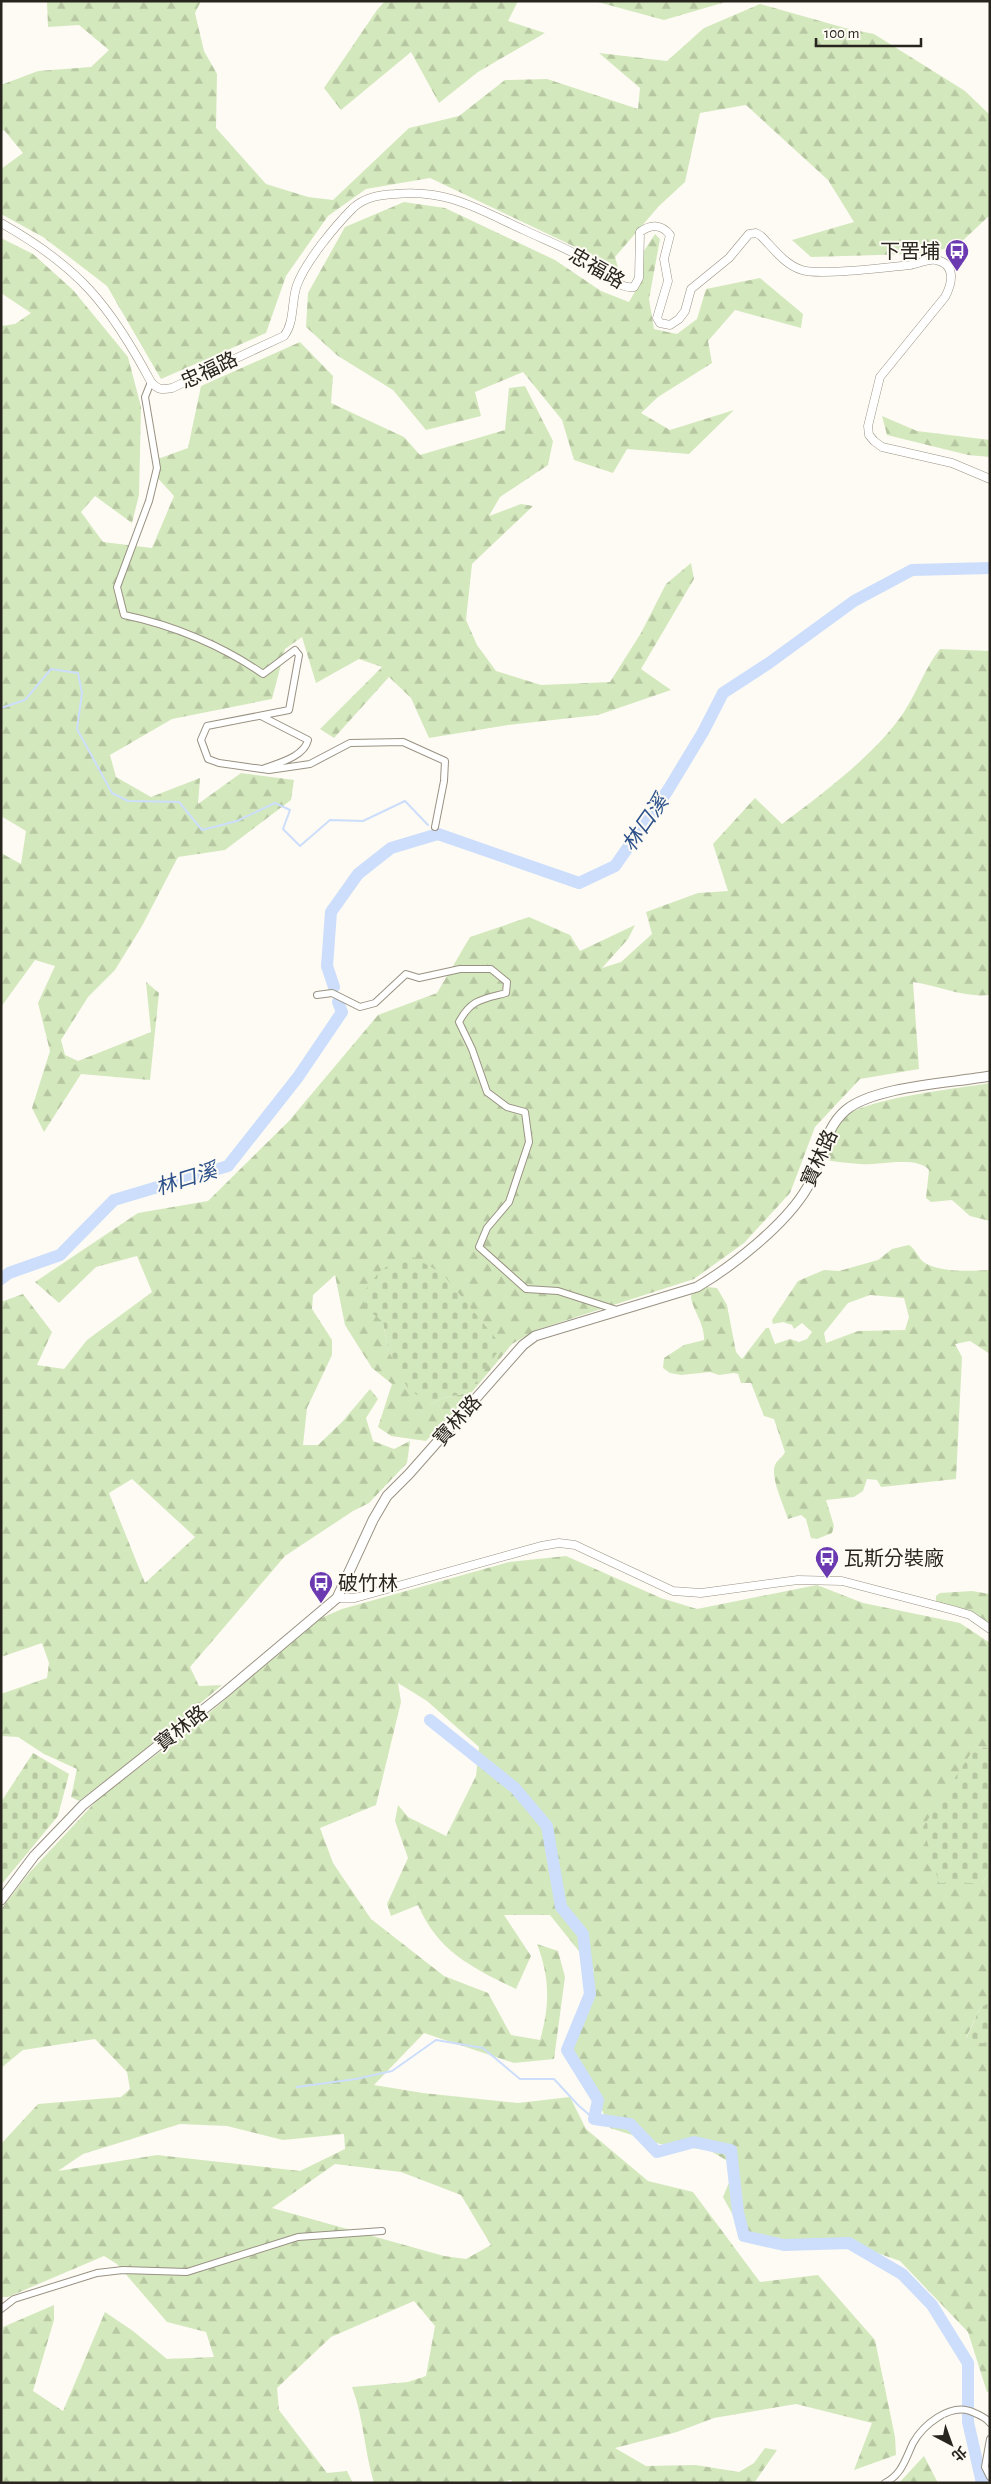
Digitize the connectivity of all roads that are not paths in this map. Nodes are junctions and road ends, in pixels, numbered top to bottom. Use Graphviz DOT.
graph roads {
  1 [pos="1,223"];
  2 [pos="151,382"];
  3 [pos="990,480"];
  4 [pos="262,716"];
  5 [pos="261,769"];
  6 [pos="435,828"];
  7 [pos="317,995"];
  8 [pos="990,1076"];
  9 [pos="620,1311"];
  10 [pos="337,1598"];
  11 [pos="990,1629"];
  12 [pos="1,1900"];
  13 [pos="382,2231"];
  14 [pos="1,2309"];
  15 [pos="989,2421"];
  16 [pos="990,2438"];
  17 [pos="990,2477"];
  18 [pos="885,2483"];
  1 -- 2 [label="street, 忠福路"];
  2 -- 3 [label="street, 忠福路"];
  2 -- 4 [label="street"];
  4 -- 5 [label="street"];
  4 -- 5 [label="street"];
  5 -- 6 [label="street"];
  7 -- 9 [label="street"];
  8 -- 9 [label="main road, 寶林路"];
  9 -- 10 [label="main road, 寶林路"];
  10 -- 11 [label="street"];
  10 -- 12 [label="main road, 寶林路"];
  13 -- 14 [label="street"];
  15 -- 18 [label="street"];
  16 -- 17 [label="street"];
}
